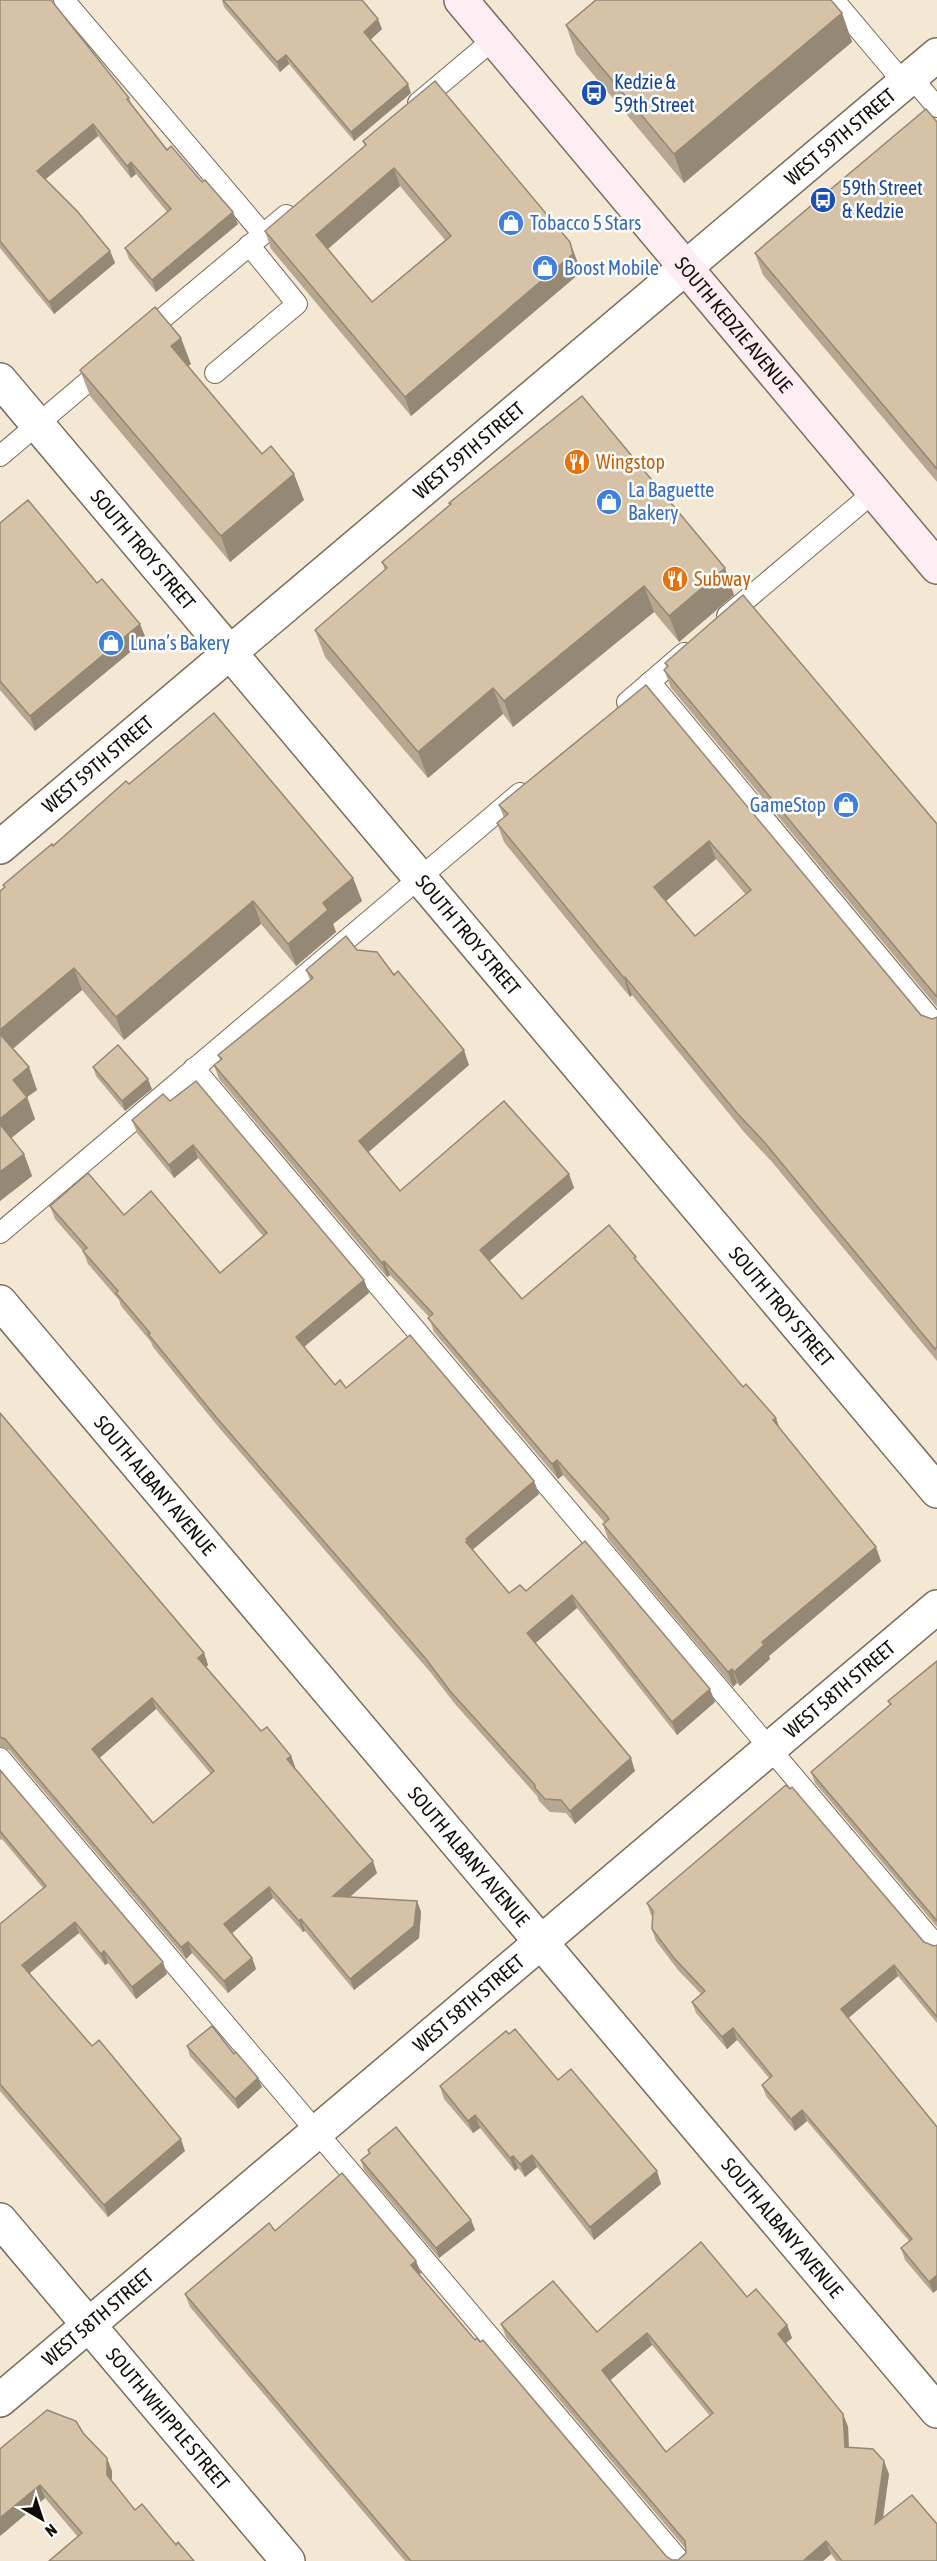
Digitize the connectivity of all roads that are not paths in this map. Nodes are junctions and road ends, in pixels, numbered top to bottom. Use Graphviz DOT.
graph roads {
  1 [pos="64,0"];
  2 [pos="461,0"];
  3 [pos="834,0"];
  4 [pos="494,39"];
  5 [pos="937,55"];
  6 [pos="908,80"];
  7 [pos="937,107"];
  8 [pos="405,114"];
  9 [pos="299,204"];
  10 [pos="256,240"];
  11 [pos="686,267"];
  12 [pos="133,344"];
  13 [pos="115,359"];
  14 [pos="215,373"];
  15 [pos="0,380"];
  16 [pos="38,424"];
  17 [pos="0,456"];
  18 [pos="874,492"];
  19 [pos="937,567"];
  20 [pos="231,653"];
  21 [pos="650,682"];
  22 [pos="616,711"];
  23 [pos="530,784"];
  24 [pos="0,847"];
  25 [pos="420,877"];
  26 [pos="937,1026"];
  27 [pos="194,1068"];
  28 [pos="0,1233"];
  29 [pos="0,1302"];
  30 [pos="937,1491"];
  31 [pos="937,1607"];
  32 [pos="770,1748"];
  33 [pos="0,1758"];
  34 [pos="540,1943"];
  35 [pos="937,1946"];
  36 [pos="316,2133"];
  37 [pos="0,2220"];
  38 [pos="89,2325"];
  39 [pos="0,2400"];
  40 [pos="937,2411"];
  41 [pos="288,2561"];
  42 [pos="680,2561"];
  1 -- 10 [label="lane"];
  2 -- 4 [label="main road, SOUTH KEDZIE AVENUE"];
  3 -- 6 [label="lane"];
  4 -- 8 [label="lane"];
  4 -- 11 [label="main road, SOUTH KEDZIE AVENUE"];
  5 -- 6 [label="street, WEST 59TH STREET"];
  6 -- 7 [label="lane"];
  6 -- 11 [label="street, WEST 59TH STREET"];
  9 -- 10 [label="lane"];
  10 -- 12 [label="lane"];
  10 -- 14 [label="lane"];
  11 -- 18 [label="main road, SOUTH KEDZIE AVENUE"];
  11 -- 20 [label="street, WEST 59TH STREET"];
  13 -- 16 [label="lane"];
  15 -- 16 [label="street, SOUTH TROY STREET"];
  16 -- 17 [label="lane"];
  16 -- 20 [label="street, SOUTH TROY STREET"];
  18 -- 19 [label="main road, SOUTH KEDZIE AVENUE"];
  18 -- 21 [label="lane"];
  20 -- 24 [label="street, WEST 59TH STREET"];
  20 -- 25 [label="street, SOUTH TROY STREET"];
  21 -- 22 [label="lane"];
  21 -- 26 [label="lane"];
  23 -- 25 [label="lane"];
  25 -- 27 [label="lane"];
  25 -- 30 [label="street, SOUTH TROY STREET"];
  27 -- 28 [label="lane"];
  27 -- 32 [label="lane"];
  29 -- 34 [label="street, SOUTH ALBANY AVENUE"];
  31 -- 32 [label="street, WEST 58TH STREET"];
  32 -- 34 [label="street, WEST 58TH STREET"];
  32 -- 35 [label="lane"];
  33 -- 36 [label="lane"];
  34 -- 36 [label="street, WEST 58TH STREET"];
  34 -- 40 [label="street, SOUTH ALBANY AVENUE"];
  36 -- 38 [label="street, WEST 58TH STREET"];
  36 -- 42 [label="lane"];
  37 -- 38 [label="street, SOUTH WHIPPLE STREET"];
  38 -- 39 [label="street, WEST 58TH STREET"];
  38 -- 41 [label="street, SOUTH WHIPPLE STREET"];
}
